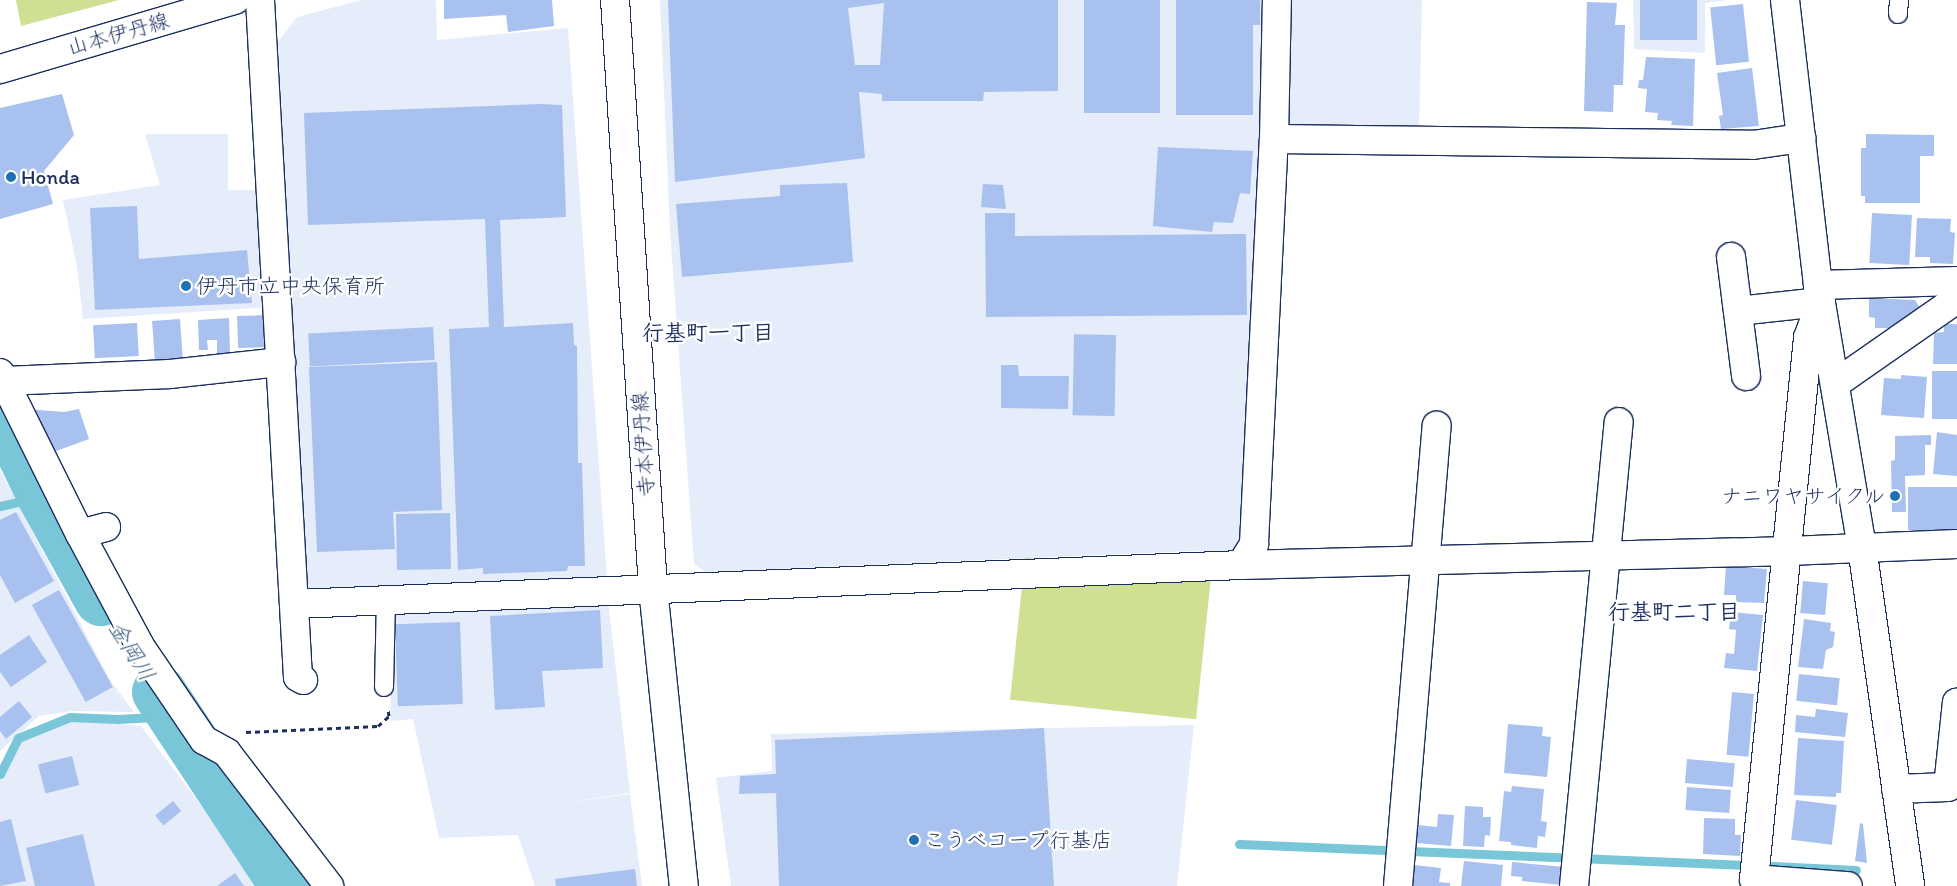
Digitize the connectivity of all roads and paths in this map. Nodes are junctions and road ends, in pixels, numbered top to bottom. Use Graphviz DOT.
graph roads {
  1 [pos="235,0"];
  2 [pos="260,0"];
  3 [pos="615,0"];
  4 [pos="1277,0"];
  5 [pos="1785,0"];
  6 [pos="0,69"];
  7 [pos="1801,138"];
  8 [pos="1274,139"];
  9 [pos="1731,257"];
  10 [pos="1957,282"];
  11 [pos="1820,293"];
  12 [pos="1957,299"];
  13 [pos="1738,311"];
  14 [pos="281,362"];
  15 [pos="1746,376"];
  16 [pos="2,377"];
  17 [pos="1835,384"];
  18 [pos="1619,422"];
  19 [pos="1437,426"];
  20 [pos="106,527"];
  21 [pos="80,534"];
  22 [pos="1957,544"];
  23 [pos="1862,547"];
  24 [pos="1789,552"];
  25 [pos="1608,555"];
  26 [pos="1428,559"];
  27 [pos="1241,565"];
  28 [pos="653,588"];
  29 [pos="386,600"];
  30 [pos="295,604"];
  31 [pos="303,680"];
  32 [pos="384,686"];
  33 [pos="1957,702"];
  34 [pos="378,726"];
  35 [pos="200,734"];
  36 [pos="1896,789"];
  37 [pos="1754,882"];
  38 [pos="329,886"];
  39 [pos="684,886"];
  40 [pos="1398,886"];
  41 [pos="1574,886"];
  42 [pos="1848,886"];
  43 [pos="1910,886"];
  1 -- 6 [label="street, 山本伊丹線"];
  2 -- 14 [label="street"];
  3 -- 28 [label="street, 寺本伊丹線"];
  4 -- 8 [label="street"];
  5 -- 7 [label="street"];
  7 -- 8 [label="street"];
  7 -- 11 [label="street"];
  8 -- 27 [label="street"];
  9 -- 13 [label="street"];
  10 -- 11 [label="street"];
  11 -- 13 [label="street"];
  11 -- 17 [label="street"];
  11 -- 24 [label="street"];
  12 -- 17 [label="street"];
  13 -- 15 [label="street"];
  14 -- 16 [label="street"];
  14 -- 30 [label="street"];
  16 -- 21 [label="street"];
  17 -- 23 [label="street"];
  18 -- 25 [label="street"];
  19 -- 26 [label="street"];
  20 -- 21 [label="street"];
  21 -- 35 [label="street"];
  22 -- 23 [label="street"];
  23 -- 24 [label="street"];
  23 -- 36 [label="street"];
  24 -- 25 [label="street"];
  24 -- 37 [label="street"];
  25 -- 26 [label="street"];
  25 -- 41 [label="street"];
  26 -- 27 [label="street"];
  26 -- 40 [label="street"];
  27 -- 28 [label="street"];
  28 -- 29 [label="street"];
  28 -- 39 [label="street, 寺本伊丹線"];
  29 -- 30 [label="street"];
  29 -- 32 [label="lane"];
  30 -- 31 [label="street"];
  33 -- 36 [label="street"];
  34 -- 35 [label="path"];
  35 -- 38 [label="street"];
  36 -- 43 [label="street"];
  37 -- 42 [label="street"];
}
